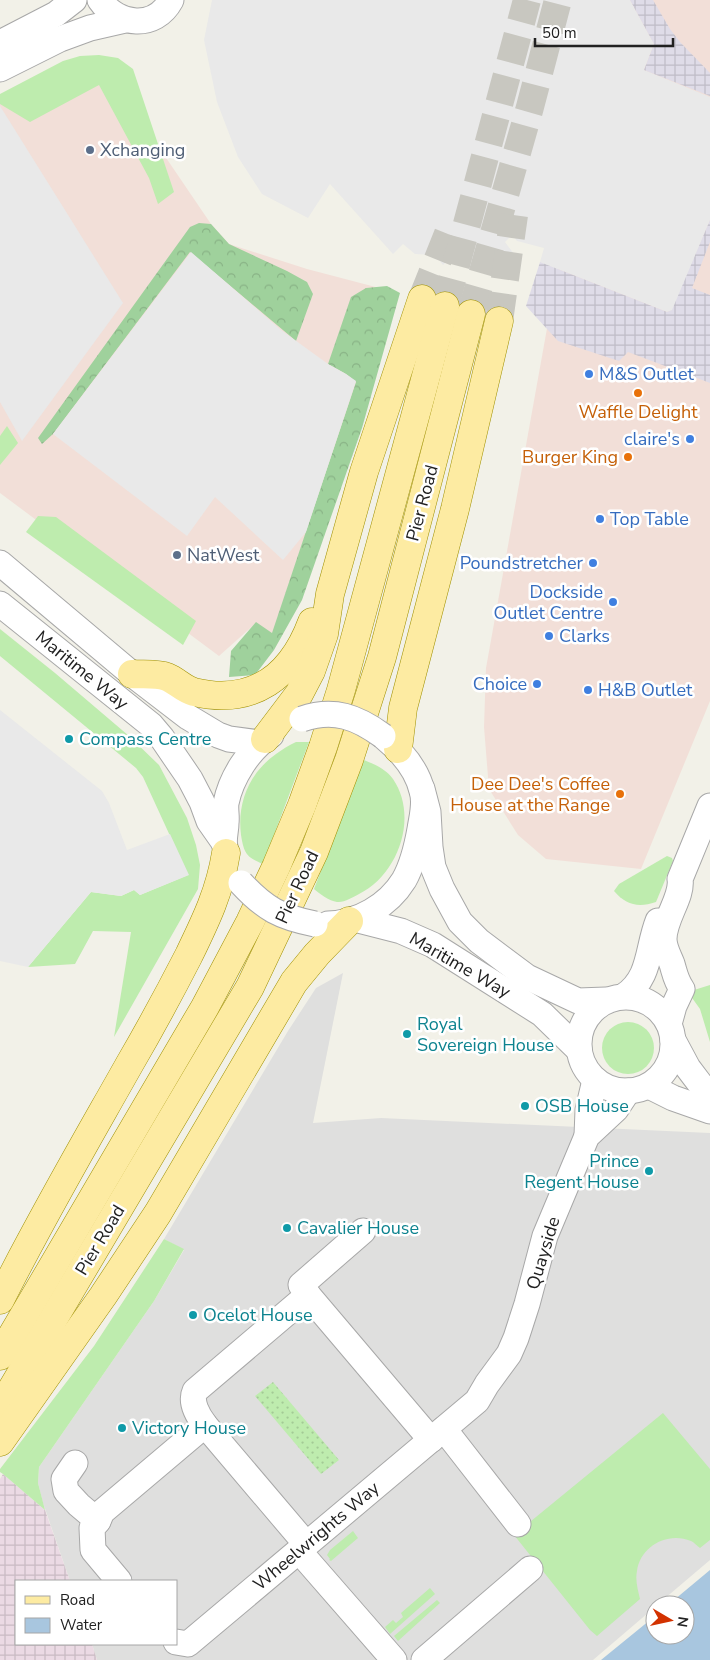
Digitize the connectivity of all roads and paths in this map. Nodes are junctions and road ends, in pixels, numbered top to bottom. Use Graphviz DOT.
graph roads {
  1 [pos="74,0"];
  2 [pos="100,0"];
  3 [pos="172,0"];
  4 [pos="125,20"];
  5 [pos="0,43"];
  6 [pos="0,69"];
  7 [pos="471,314"];
  8 [pos="499,321"];
  9 [pos="0,563"];
  10 [pos="330,594"];
  11 [pos="0,604"];
  12 [pos="132,674"];
  13 [pos="262,741"];
  14 [pos="391,743"];
  15 [pos="422,789"];
  16 [pos="710,806"];
  17 [pos="225,847"];
  18 [pos="680,879"];
  19 [pos="352,920"];
  20 [pos="615,998"];
  21 [pos="671,1032"];
  22 [pos="579,1050"];
  23 [pos="595,1080"];
  24 [pos="638,1089"];
  25 [pos="710,1097"];
  26 [pos="710,1111"];
  27 [pos="587,1136"];
  28 [pos="363,1231"];
  29 [pos="308,1295"];
  30 [pos="0,1300"];
  31 [pos="0,1356"];
  32 [pos="499,1369"];
  33 [pos="0,1409"];
  34 [pos="204,1425"];
  35 [pos="438,1434"];
  36 [pos="0,1442"];
  37 [pos="75,1463"];
  38 [pos="98,1521"];
  39 [pos="518,1524"];
  40 [pos="303,1548"];
  41 [pos="530,1569"];
  42 [pos="118,1580"];
  43 [pos="182,1643"];
  44 [pos="433,1657"];
  45 [pos="394,1660"];
  1 -- 5 [label="street"];
  2 -- 4 [label="street"];
  3 -- 4 [label="street"];
  4 -- 6 [label="street"];
  7 -- 33 [label="main road, Pier Road"];
  8 -- 14 [label="main road"];
  9 -- 12 [label="street, Maritime Way"];
  10 -- 12 [label="main road"];
  10 -- 13 [label="main road"];
  10 -- 31 [label="main road, Pier Road"];
  11 -- 17 [label="street, Maritime Way"];
  12 -- 13 [label="street, Maritime Way"];
  13 -- 14 [label="street, bridge"];
  13 -- 17 [label="street"];
  14 -- 15 [label="street"];
  15 -- 19 [label="street"];
  15 -- 20 [label="street, Maritime Way"];
  16 -- 18 [label="street"];
  17 -- 19 [label="street, Maritime Way, bridge"];
  17 -- 30 [label="main road"];
  18 -- 20 [label="street"];
  18 -- 21 [label="street"];
  19 -- 22 [label="street, Maritime Way"];
  19 -- 36 [label="main road"];
  20 -- 21 [label="street"];
  20 -- 22 [label="street"];
  21 -- 24 [label="street"];
  21 -- 25 [label="street"];
  22 -- 23 [label="street"];
  23 -- 24 [label="street"];
  23 -- 27 [label="street, Quayside"];
  24 -- 26 [label="street"];
  24 -- 27 [label="street, Quayside"];
  27 -- 32 [label="street, Quayside"];
  28 -- 29 [label="street"];
  29 -- 34 [label="street"];
  29 -- 35 [label="street"];
  32 -- 35 [label="street, Wheelwrights Way"];
  34 -- 38 [label="street"];
  34 -- 40 [label="street"];
  35 -- 39 [label="street"];
  35 -- 40 [label="street, Wheelwrights Way"];
  37 -- 38 [label="street"];
  38 -- 42 [label="street"];
  40 -- 43 [label="street, Wheelwrights Way"];
  40 -- 45 [label="street"];
  41 -- 44 [label="street"];
}
